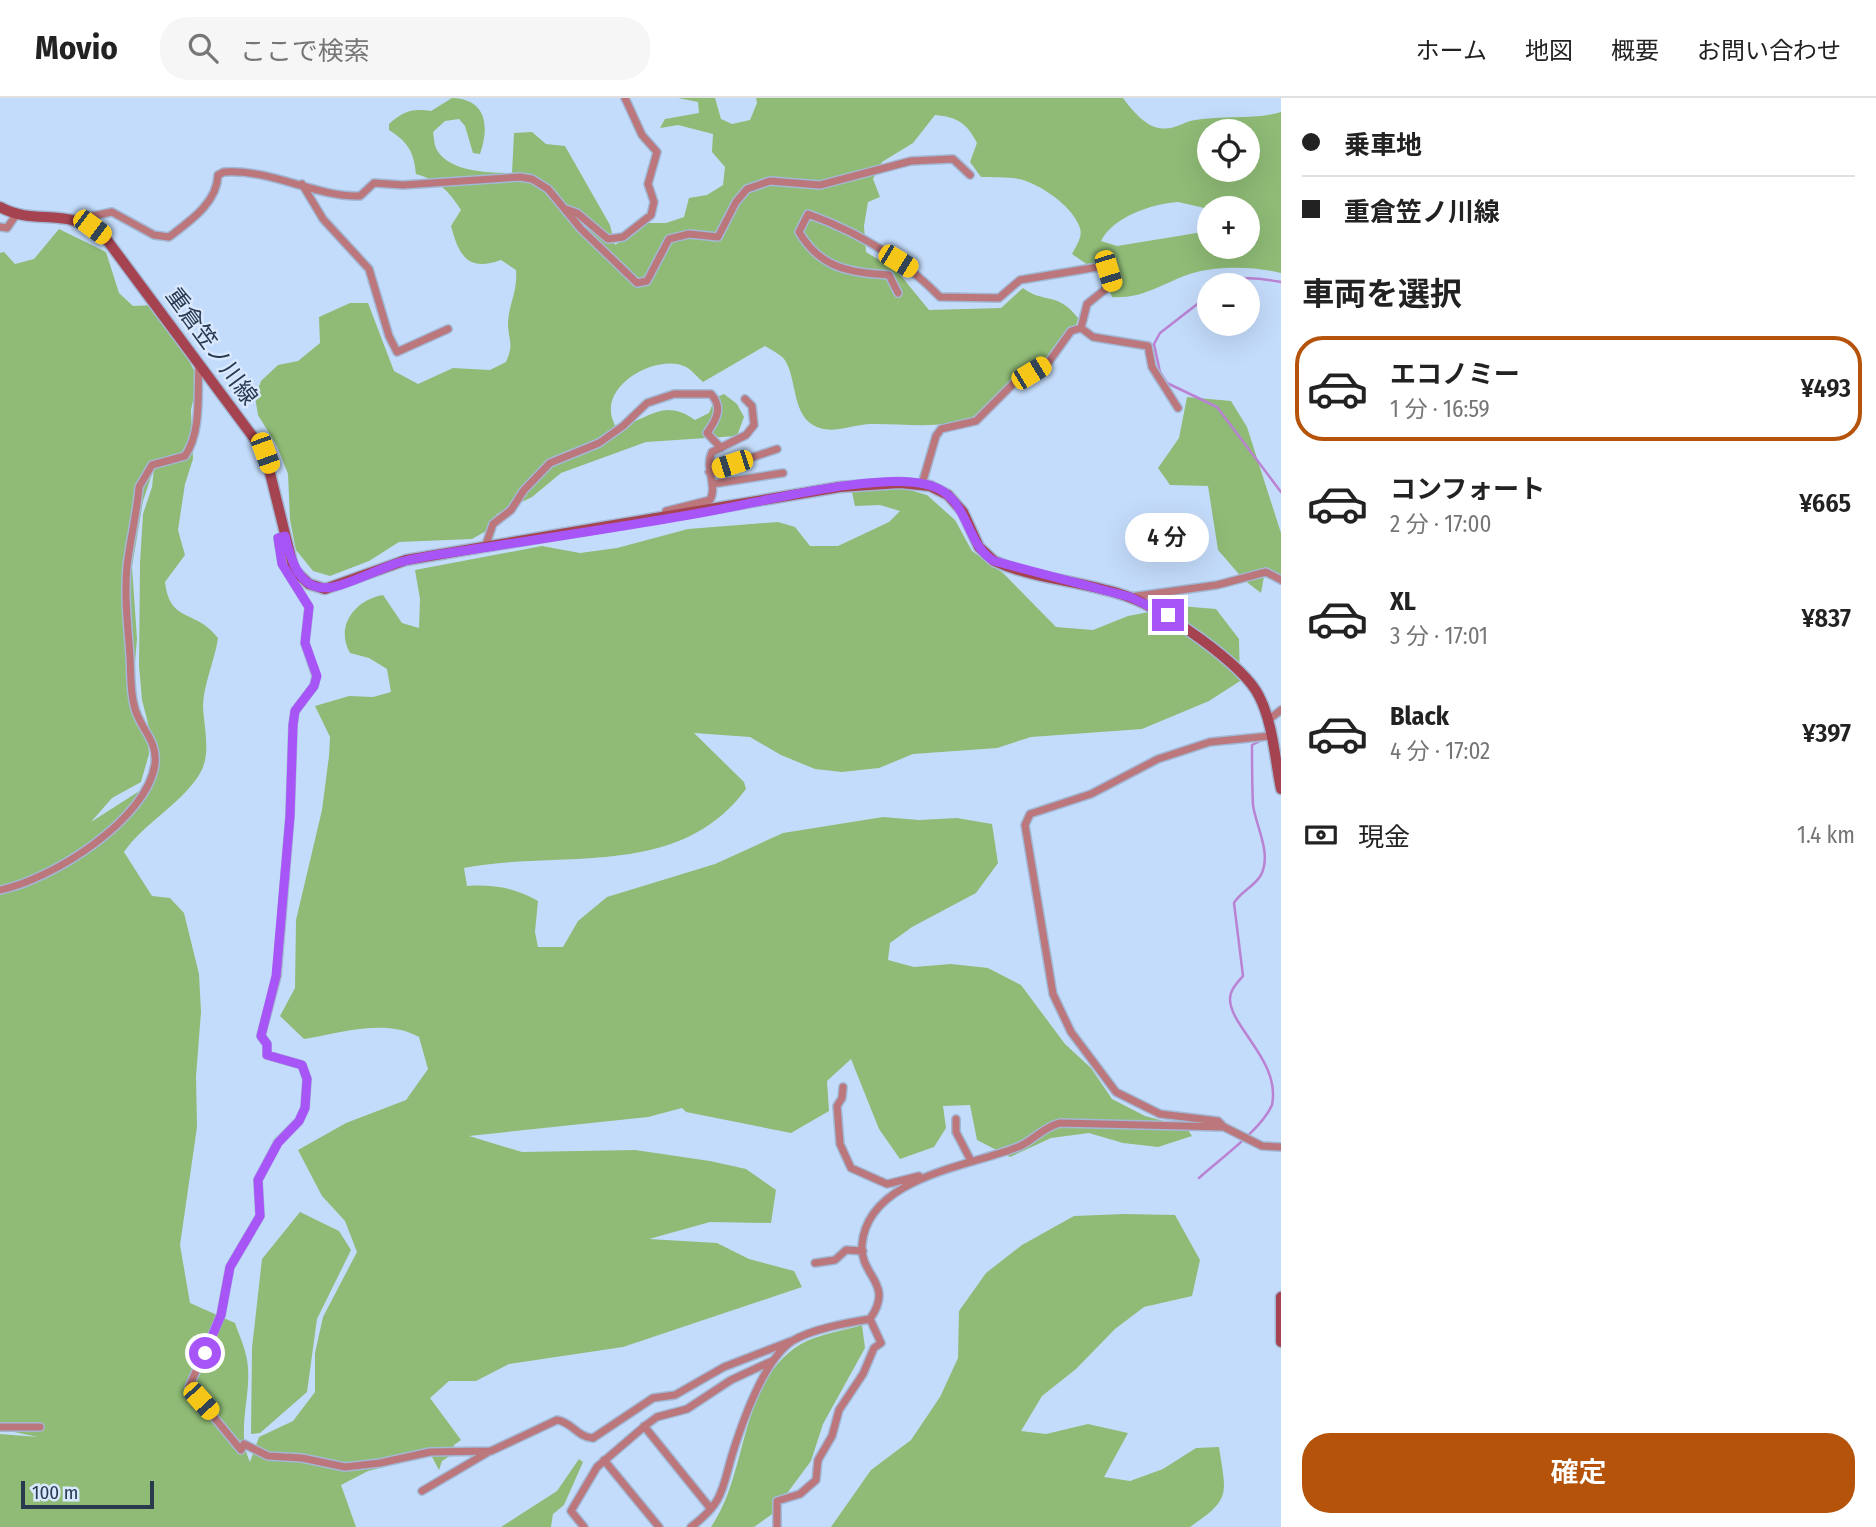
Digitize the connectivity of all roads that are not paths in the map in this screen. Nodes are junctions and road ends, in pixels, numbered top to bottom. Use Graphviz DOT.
graph roads {
  1 [pos="625,98"];
  2 [pos="970,175"];
  3 [pos="302,184"];
  4 [pos="0,207"];
  5 [pos="565,209"];
  6 [pos="16,215"];
  7 [pos="78,219"];
  8 [pos="0,228"];
  9 [pos="898,293"];
  10 [pos="1081,328"];
  11 [pos="448,329"];
  12 [pos="199,360"];
  13 [pos="745,399"];
  14 [pos="1178,408"];
  15 [pos="721,448"];
  16 [pos="777,449"];
  17 [pos="709,472"];
  18 [pos="783,473"];
  19 [pos="712,484"];
  20 [pos="922,484"];
  21 [pos="662,519"];
  22 [pos="285,536"];
  23 [pos="485,547"];
  24 [pos="1281,580"];
  25 [pos="1130,597"];
  26 [pos="1281,710"];
  27 [pos="1281,716"];
  28 [pos="1267,721"];
  29 [pos="1270,736"];
  30 [pos="1281,789"];
  31 [pos="0,890"];
  32 [pos="842,1087"];
  33 [pos="956,1119"];
  34 [pos="1224,1128"];
  35 [pos="1281,1147"];
  36 [pos="971,1161"];
  37 [pos="927,1175"];
  38 [pos="863,1251"];
  39 [pos="815,1263"];
  40 [pos="1281,1297"];
  41 [pos="870,1319"];
  42 [pos="793,1340"];
  43 [pos="1281,1342"];
  44 [pos="772,1361"];
  45 [pos="644,1426"];
  46 [pos="0,1427"];
  47 [pos="40,1427"];
  48 [pos="491,1451"];
  49 [pos="604,1460"];
  50 [pos="422,1491"];
  51 [pos="711,1508"];
  52 [pos="584,1527"];
  53 [pos="659,1527"];
  54 [pos="691,1527"];
  55 [pos="777,1527"];
  1 -- 5 [label="street"];
  2 -- 5 [label="street"];
  3 -- 5 [label="street"];
  3 -- 7 [label="street"];
  3 -- 11 [label="street"];
  4 -- 6 [label="main road"];
  6 -- 7 [label="main road"];
  6 -- 8 [label="street"];
  7 -- 12 [label="main road, 重倉笠ノ川線"];
  9 -- 10 [label="street"];
  10 -- 14 [label="street"];
  10 -- 20 [label="street"];
  12 -- 22 [label="main road, 重倉笠ノ川線"];
  12 -- 31 [label="street"];
  13 -- 15 [label="street"];
  15 -- 17 [label="street"];
  15 -- 23 [label="street"];
  16 -- 17 [label="street"];
  17 -- 19 [label="street"];
  18 -- 19 [label="street"];
  19 -- 21 [label="street"];
  20 -- 21 [label="main road, 重倉笠ノ川線"];
  20 -- 25 [label="main road, 重倉笠ノ川線"];
  21 -- 23 [label="main road, 重倉笠ノ川線"];
  22 -- 23 [label="main road, 重倉笠ノ川線"];
  22 -- 48 [label="street"];
  24 -- 25 [label="street"];
  25 -- 28 [label="main road, 重倉笠ノ川線"];
  26 -- 28 [label="street"];
  27 -- 28 [label="street"];
  28 -- 29 [label="main road, 重倉笠ノ川線"];
  29 -- 30 [label="main road, 重倉笠ノ川線"];
  29 -- 34 [label="street"];
  32 -- 37 [label="street"];
  33 -- 36 [label="street"];
  34 -- 35 [label="street"];
  34 -- 36 [label="street"];
  36 -- 37 [label="street"];
  37 -- 38 [label="street"];
  38 -- 39 [label="street"];
  38 -- 41 [label="street"];
  40 -- 43 [label="main road"];
  41 -- 42 [label="street"];
  41 -- 55 [label="street"];
  42 -- 44 [label="street"];
  42 -- 48 [label="street"];
  44 -- 45 [label="street"];
  44 -- 51 [label="street"];
  45 -- 49 [label="street"];
  45 -- 51 [label="street"];
  46 -- 47 [label="street"];
  48 -- 50 [label="street"];
  49 -- 52 [label="street"];
  49 -- 53 [label="street"];
  51 -- 54 [label="street"];
}
